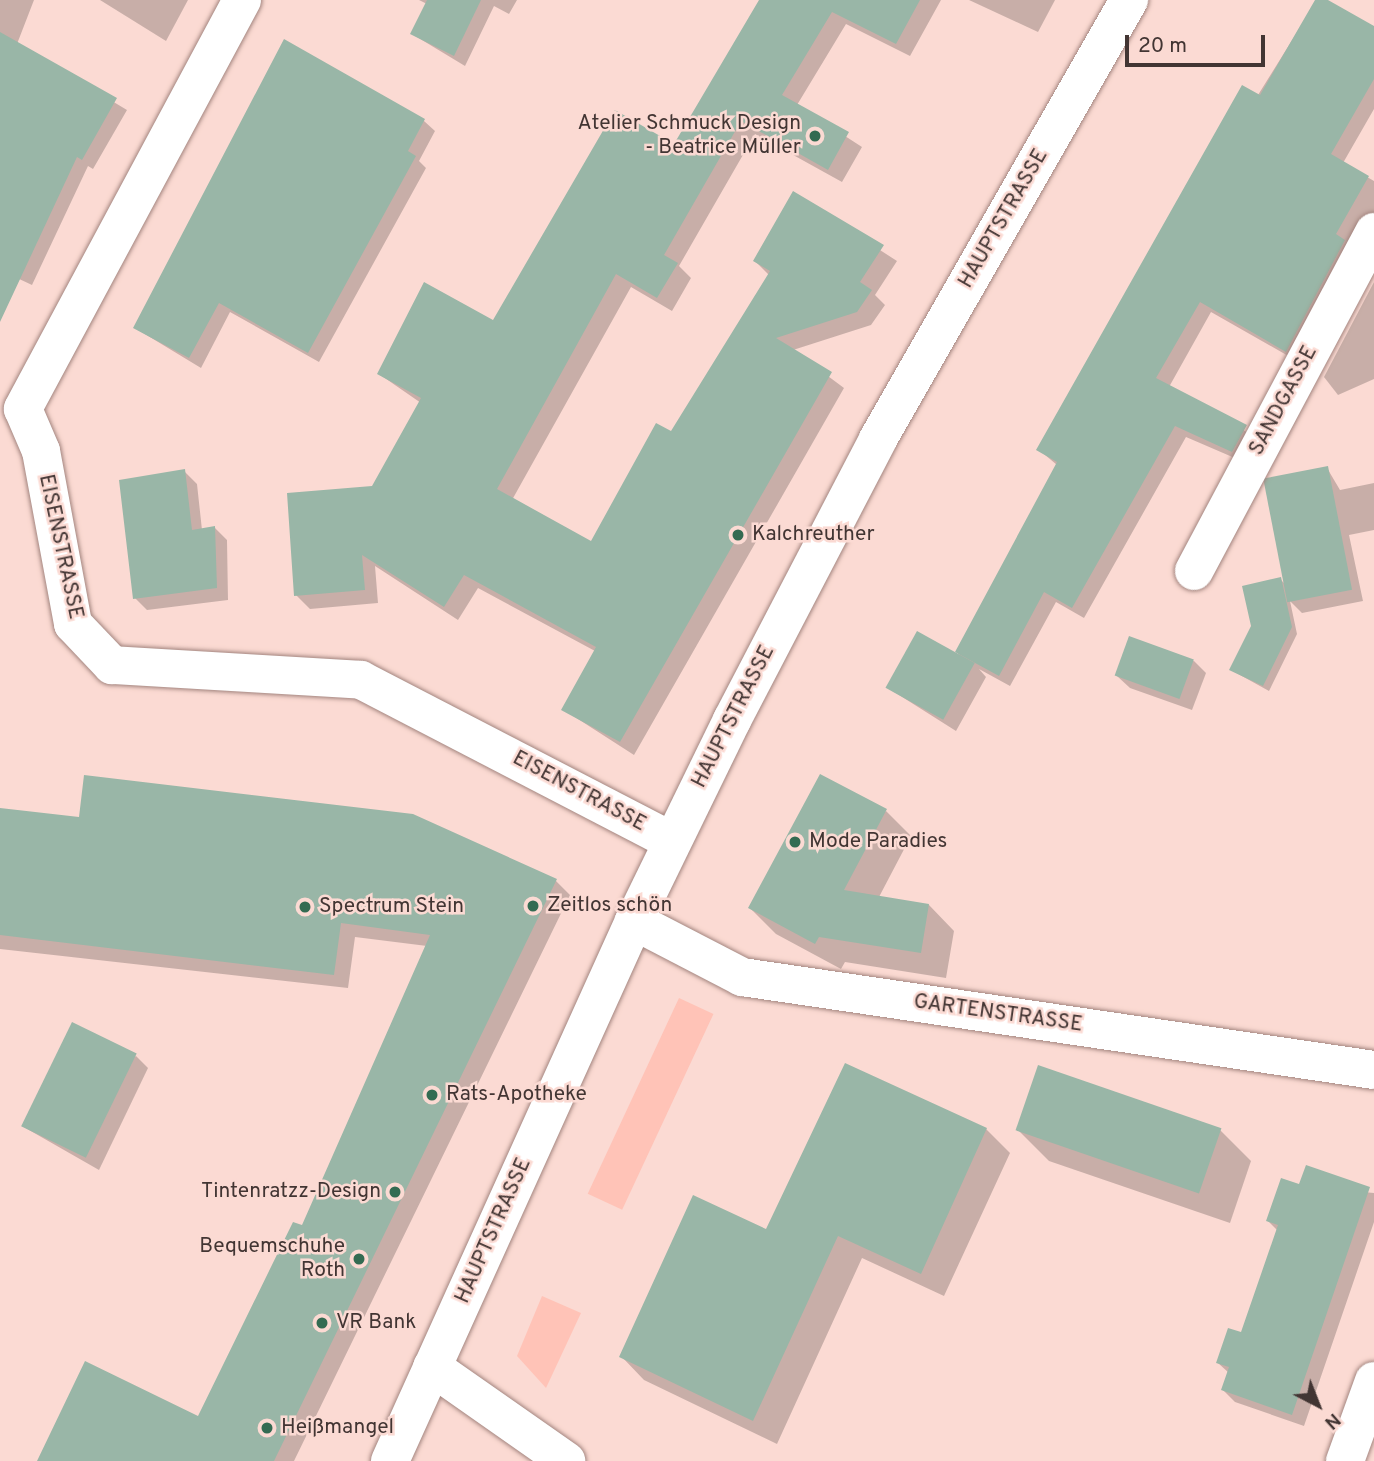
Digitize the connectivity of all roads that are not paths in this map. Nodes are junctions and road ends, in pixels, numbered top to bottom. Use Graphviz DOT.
graph roads {
  1 [pos="242,0"];
  2 [pos="1129,0"];
  3 [pos="1374,232"];
  4 [pos="12,408"];
  5 [pos="1194,571"];
  6 [pos="671,841"];
  7 [pos="634,921"];
  8 [pos="1374,1070"];
  9 [pos="432,1367"];
  10 [pos="1374,1381"];
  11 [pos="390,1461"];
  12 [pos="566,1461"];
  13 [pos="1345,1461"];
  1 -- 4 [label="street, EISENSTRASSE"];
  2 -- 6 [label="street, HAUPTSTRASSE"];
  3 -- 5 [label="street, SANDGASSE"];
  4 -- 6 [label="street, EISENSTRASSE"];
  6 -- 7 [label="street, HAUPTSTRASSE"];
  7 -- 8 [label="street, GARTENSTRASSE"];
  7 -- 9 [label="street, HAUPTSTRASSE"];
  9 -- 11 [label="street, HAUPTSTRASSE"];
  9 -- 12 [label="street"];
  10 -- 13 [label="street"];
}
